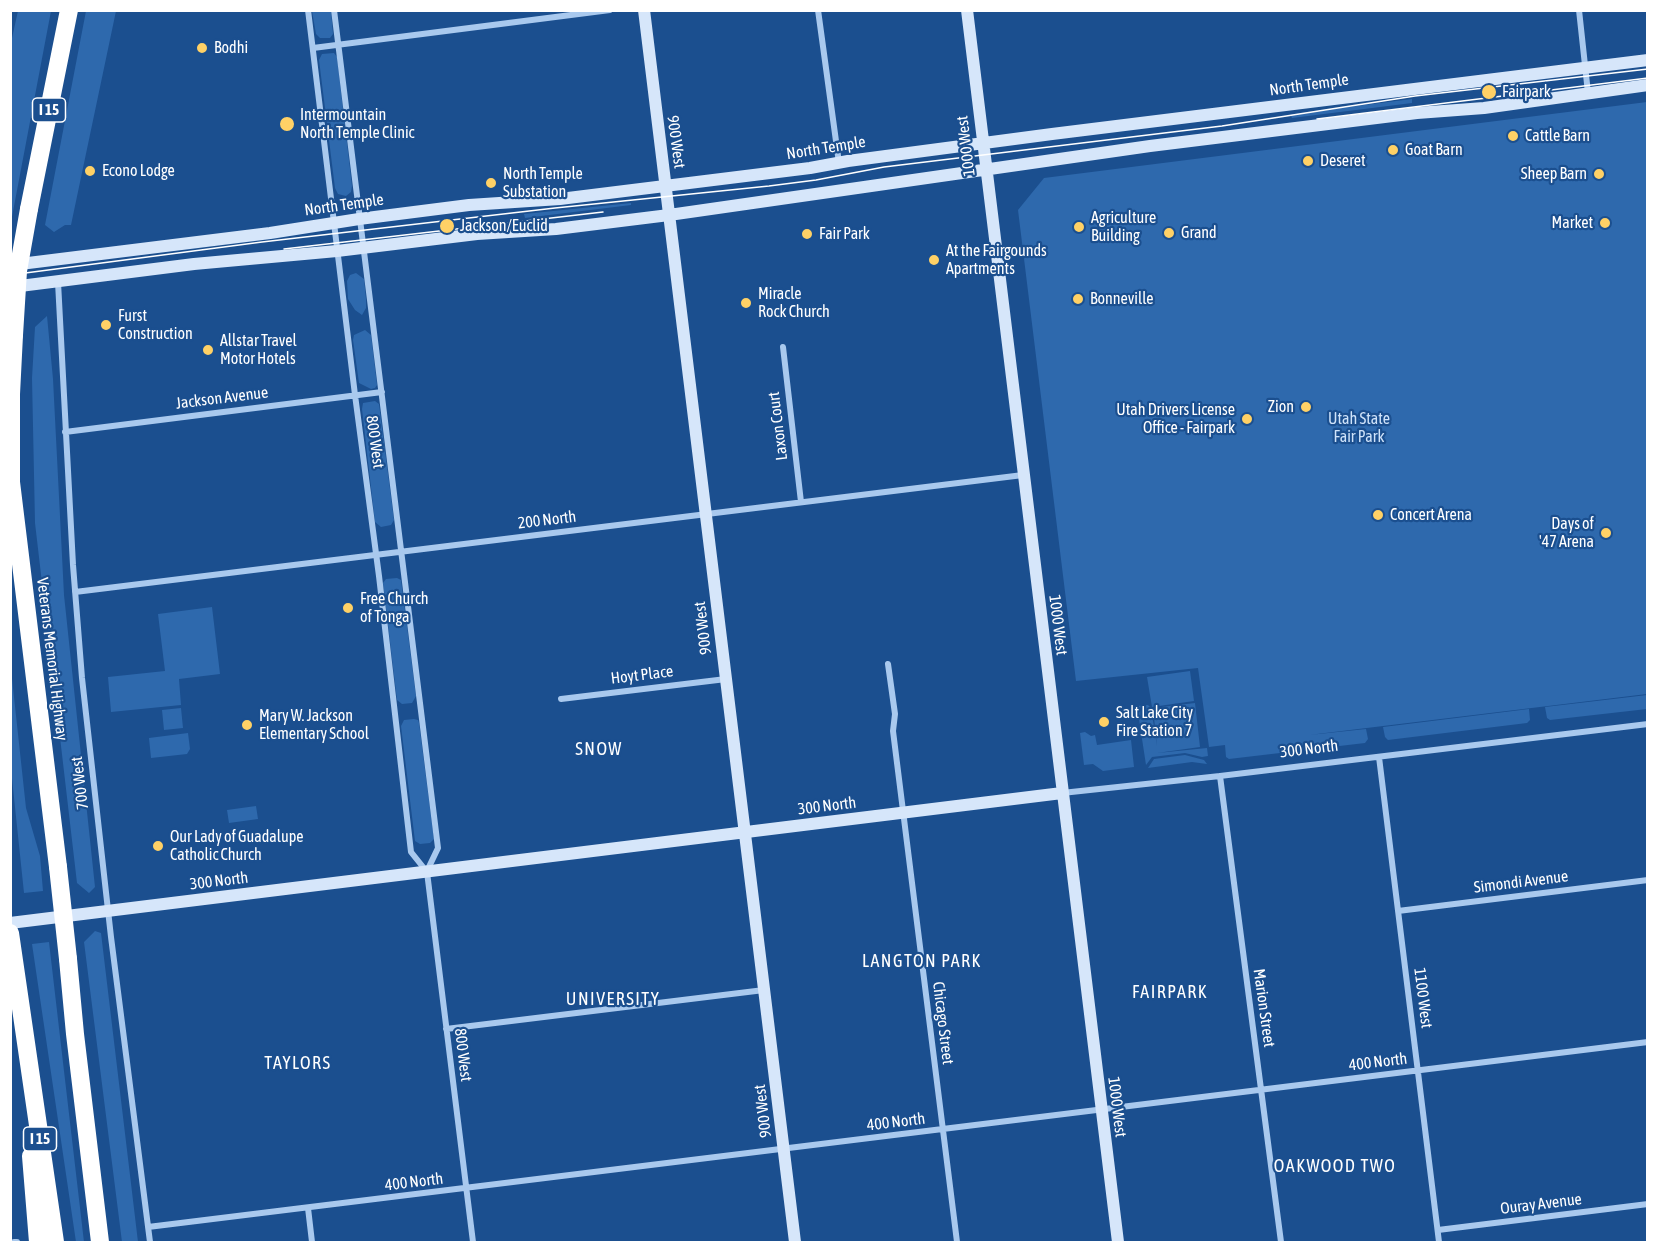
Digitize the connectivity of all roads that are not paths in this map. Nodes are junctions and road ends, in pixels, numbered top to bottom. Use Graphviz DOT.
graph roads {
  1 [pos="69,10"];
  2 [pos="308,10"];
  3 [pos="334,10"];
  4 [pos="610,10"];
  5 [pos="644,10"];
  6 [pos="818,10"];
  7 [pos="967,10"];
  8 [pos="1579,10"];
  9 [pos="339,44"];
  10 [pos="313,48"];
  11 [pos="1647,60"];
  12 [pos="1585,67"];
  13 [pos="1647,85"];
  14 [pos="1588,94"];
  15 [pos="982,143"];
  16 [pos="839,163"];
  17 [pos="985,171"];
  18 [pos="666,185"];
  19 [pos="669,215"];
  20 [pos="359,219"];
  21 [pos="334,222"];
  22 [pos="362,248"];
  23 [pos="337,251"];
  24 [pos="10,266"];
  25 [pos="58,282"];
  26 [pos="10,287"];
  27 [pos="783,347"];
  28 [pos="382,392"];
  29 [pos="355,395"];
  30 [pos="65,432"];
  31 [pos="1023,475"];
  32 [pos="801,502"];
  33 [pos="706,514"];
  34 [pos="400,552"];
  35 [pos="377,555"];
  36 [pos="75,592"];
  37 [pos="888,664"];
  38 [pos="726,679"];
  39 [pos="561,699"];
  40 [pos="1647,724"];
  41 [pos="1379,757"];
  42 [pos="1220,776"];
  43 [pos="1062,793"];
  44 [pos="904,813"];
  45 [pos="745,832"];
  46 [pos="427,872"];
  47 [pos="1647,880"];
  48 [pos="109,911"];
  49 [pos="1398,911"];
  50 [pos="10,923"];
  51 [pos="11,940"];
  52 [pos="764,990"];
  53 [pos="446,1029"];
  54 [pos="75,1034"];
  55 [pos="24,1035"];
  56 [pos="1647,1042"];
  57 [pos="1418,1070"];
  58 [pos="1261,1090"];
  59 [pos="1101,1110"];
  60 [pos="943,1130"];
  61 [pos="784,1149"];
  62 [pos="466,1189"];
  63 [pos="1647,1204"];
  64 [pos="308,1208"];
  65 [pos="148,1227"];
  66 [pos="1438,1230"];
  67 [pos="38,1242"];
  68 [pos="55,1242"];
  69 [pos="100,1242"];
  70 [pos="112,1242"];
  71 [pos="150,1242"];
  72 [pos="312,1242"];
  73 [pos="472,1242"];
  74 [pos="795,1242"];
  75 [pos="957,1242"];
  76 [pos="1118,1242"];
  77 [pos="1281,1242"];
  78 [pos="1439,1242"];
  1 -- 54 [label="highway, Veterans Memorial Highway / I 15, bridge"];
  2 -- 10 [label="street, 800 West"];
  3 -- 9 [label="street, 800 West"];
  4 -- 9 [label="street"];
  5 -- 18 [label="main road, 900 West"];
  6 -- 16 [label="street"];
  7 -- 15 [label="main road, 1000 West"];
  8 -- 12 [label="street"];
  9 -- 10 [label="street"];
  9 -- 20 [label="street, 800 West"];
  10 -- 21 [label="street, 800 West"];
  11 -- 12 [label="main road, North Temple"];
  12 -- 14 [label="street"];
  12 -- 15 [label="main road, North Temple"];
  13 -- 14 [label="main road"];
  14 -- 17 [label="main road"];
  15 -- 16 [label="main road, North Temple"];
  15 -- 17 [label="main road, 1000 West"];
  16 -- 18 [label="main road, North Temple"];
  17 -- 19 [label="main road"];
  17 -- 31 [label="main road, 1000 West"];
  18 -- 19 [label="main road, 900 West"];
  18 -- 20 [label="main road, North Temple"];
  19 -- 22 [label="main road"];
  19 -- 33 [label="main road, 900 West"];
  20 -- 21 [label="main road, North Temple"];
  20 -- 22 [label="street, 800 West"];
  21 -- 23 [label="street, 800 West"];
  21 -- 24 [label="main road, North Temple"];
  22 -- 23 [label="main road"];
  22 -- 28 [label="street, 800 West"];
  23 -- 25 [label="main road"];
  23 -- 29 [label="street, 800 West"];
  25 -- 26 [label="main road"];
  25 -- 30 [label="street, 700 West"];
  27 -- 32 [label="street, Laxon Court"];
  28 -- 29 [label="street, Jackson Avenue"];
  28 -- 34 [label="street, 800 West"];
  29 -- 30 [label="street, Jackson Avenue"];
  29 -- 35 [label="street, 800 West"];
  30 -- 36 [label="street, 700 West"];
  31 -- 32 [label="street, 200 North"];
  31 -- 43 [label="main road, 1000 West"];
  32 -- 33 [label="street, 200 North"];
  33 -- 34 [label="street, 200 North"];
  33 -- 38 [label="main road, 900 West"];
  34 -- 35 [label="street, 200 North"];
  34 -- 46 [label="street, 800 West"];
  35 -- 36 [label="street, 200 North"];
  35 -- 46 [label="street, 800 West"];
  36 -- 48 [label="street, 700 West"];
  37 -- 44 [label="street, Chicago Street"];
  38 -- 39 [label="street, Hoyt Place"];
  38 -- 45 [label="main road, 900 West"];
  40 -- 41 [label="street, 300 North"];
  41 -- 42 [label="street, 300 North"];
  41 -- 49 [label="street, 1100 West"];
  42 -- 43 [label="street, 300 North"];
  42 -- 58 [label="street, Marion Street"];
  43 -- 44 [label="main road, 300 North"];
  43 -- 59 [label="main road, 1000 West"];
  44 -- 45 [label="main road, 300 North"];
  44 -- 60 [label="street, Chicago Street"];
  45 -- 46 [label="main road, 300 North"];
  45 -- 52 [label="main road, 900 West"];
  46 -- 48 [label="main road, 300 North"];
  46 -- 53 [label="street, 800 West"];
  47 -- 49 [label="street, Simondi Avenue"];
  48 -- 50 [label="main road, 300 North"];
  48 -- 65 [label="street, 700 West"];
  49 -- 57 [label="street, 1100 West"];
  51 -- 55 [label="highway, I 15"];
  52 -- 53 [label="street"];
  52 -- 61 [label="main road, 900 West"];
  53 -- 62 [label="street, 800 West"];
  54 -- 69 [label="highway, Veterans Memorial Highway / I 15"];
  54 -- 70 [label="highway"];
  55 -- 67 [label="highway"];
  55 -- 68 [label="highway, I 15"];
  56 -- 57 [label="street, 400 North"];
  57 -- 58 [label="street, 400 North"];
  57 -- 66 [label="street, 1100 West"];
  58 -- 59 [label="street, 400 North"];
  58 -- 77 [label="street, Marion Street"];
  59 -- 60 [label="street, 400 North"];
  59 -- 76 [label="main road, 1000 West"];
  60 -- 61 [label="street, 400 North"];
  60 -- 75 [label="street, Chicago Street"];
  61 -- 62 [label="street, 400 North"];
  61 -- 74 [label="main road, 900 West"];
  62 -- 64 [label="street, 400 North"];
  62 -- 73 [label="street, 800 West"];
  63 -- 66 [label="street, Ouray Avenue"];
  64 -- 65 [label="street, 400 North"];
  64 -- 72 [label="street"];
  65 -- 71 [label="street, 700 West"];
  66 -- 78 [label="street, 1100 West"];
}
